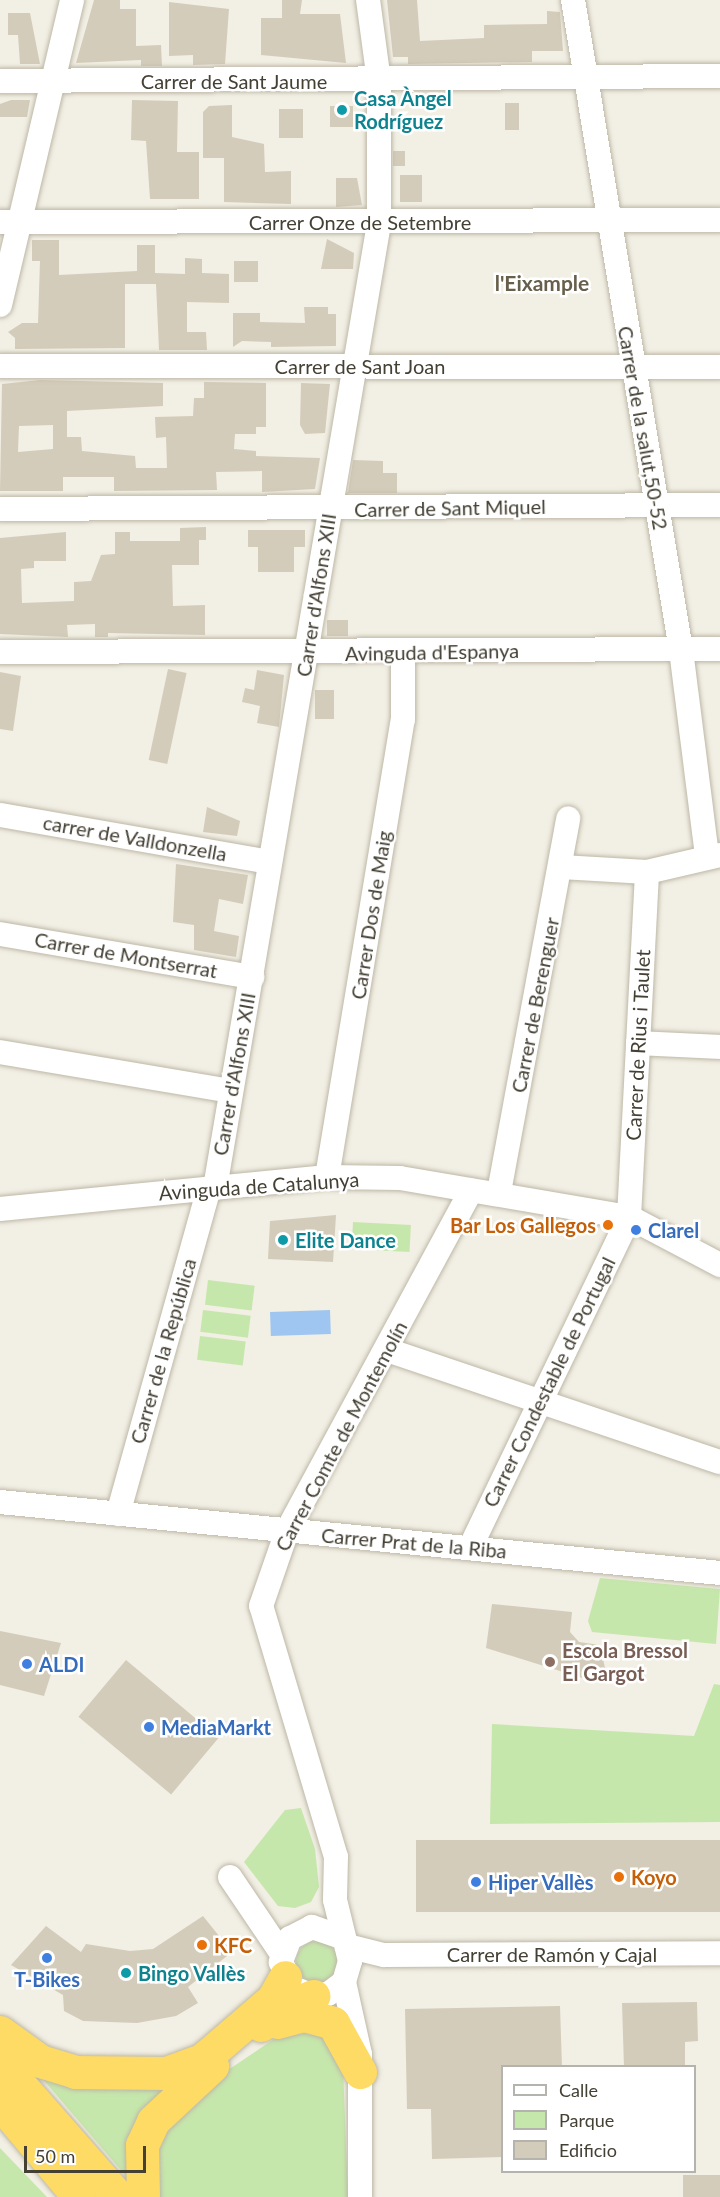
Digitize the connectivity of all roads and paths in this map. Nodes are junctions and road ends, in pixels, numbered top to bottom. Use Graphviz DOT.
graph roads {
  1 [pos="72,0"];
  2 [pos="368,0"];
  3 [pos="573,0"];
  4 [pos="720,76"];
  5 [pos="587,80"];
  6 [pos="0,81"];
  7 [pos="54,81"];
  8 [pos="379,81"];
  9 [pos="608,220"];
  10 [pos="720,220"];
  11 [pos="10,222"];
  12 [pos="379,223"];
  13 [pos="0,305"];
  14 [pos="631,365"];
  15 [pos="0,366"];
  16 [pos="352,367"];
  17 [pos="720,367"];
  18 [pos="658,504"];
  19 [pos="720,505"];
  20 [pos="0,509"];
  21 [pos="329,509"];
  22 [pos="681,650"];
  23 [pos="720,650"];
  24 [pos="0,652"];
  25 [pos="403,652"];
  26 [pos="306,653"];
  27 [pos="0,815"];
  28 [pos="568,818"];
  29 [pos="713,856"];
  30 [pos="270,862"];
  31 [pos="561,867"];
  32 [pos="647,872"];
  33 [pos="0,934"];
  34 [pos="252,977"];
  35 [pos="638,1043"];
  36 [pos="720,1047"];
  37 [pos="0,1052"];
  38 [pos="231,1091"];
  39 [pos="327,1177"];
  40 [pos="212,1188"];
  41 [pos="471,1190"];
  42 [pos="499,1192"];
  43 [pos="0,1209"];
  44 [pos="629,1217"];
  45 [pos="720,1264"];
  46 [pos="387,1350"];
  47 [pos="538,1401"];
  48 [pos="720,1462"];
  49 [pos="0,1502"];
  50 [pos="118,1514"];
  51 [pos="287,1531"];
  52 [pos="470,1548"];
  53 [pos="720,1573"];
  54 [pos="230,1876"];
  55 [pos="335,1900"];
  56 [pos="260,1916"];
  57 [pos="306,1929"];
  58 [pos="720,1953"];
  59 [pos="345,1958"];
  60 [pos="283,1966"];
  61 [pos="317,1996"];
  62 [pos="349,2018"];
  63 [pos="0,2032"];
  64 [pos="248,2036"];
  65 [pos="0,2062"];
  66 [pos="360,2072"];
  67 [pos="0,2103"];
  68 [pos="0,2123"];
  69 [pos="72,2188"];
  70 [pos="118,2197"];
  71 [pos="143,2197"];
  72 [pos="360,2197"];
  1 -- 7 [label="street"];
  2 -- 8 [label="street, Carrer d'Alfons XIII"];
  3 -- 5 [label="street, Carrer de la salut,50-52"];
  4 -- 5 [label="street, Carrer de Sant Jaume"];
  5 -- 8 [label="street, Carrer de Sant Jaume"];
  5 -- 9 [label="street, Carrer de la salut,50-52"];
  6 -- 7 [label="street, Carrer de Sant Jaume"];
  7 -- 8 [label="street, Carrer de Sant Jaume"];
  7 -- 11 [label="street"];
  8 -- 12 [label="street, Carrer d'Alfons XIII"];
  9 -- 10 [label="street, Carrer Onze de Setembre"];
  9 -- 12 [label="street, Carrer Onze de Setembre"];
  9 -- 14 [label="street, Carrer de la salut,50-52"];
  11 -- 12 [label="street, Carrer Onze de Setembre"];
  11 -- 13 [label="street"];
  12 -- 16 [label="street, Carrer d'Alfons XIII"];
  14 -- 16 [label="street, Carrer de Sant Joan"];
  14 -- 17 [label="street, Carrer de Sant Joan"];
  14 -- 18 [label="street, Carrer de la salut,50-52"];
  15 -- 16 [label="street, Carrer de Sant Joan"];
  16 -- 21 [label="street, Carrer d'Alfons XIII"];
  18 -- 19 [label="street, Carrer de Sant Miquel"];
  18 -- 21 [label="street, Carrer de Sant Miquel"];
  18 -- 22 [label="street, Carrer de la salut,50-52"];
  20 -- 21 [label="street, Carrer de Sant Miquel"];
  21 -- 26 [label="street, Carrer d'Alfons XIII"];
  22 -- 23 [label="street, Avinguda d'Espanya"];
  22 -- 25 [label="street, Avinguda d'Espanya"];
  22 -- 29 [label="street, Carrer de la salut,50-52"];
  24 -- 26 [label="street, Avinguda d'Espanya"];
  25 -- 26 [label="street, Avinguda d'Espanya"];
  25 -- 39 [label="street, Carrer Dos de Maig"];
  26 -- 30 [label="street, Carrer d'Alfons XIII"];
  27 -- 30 [label="street, carrer de Valldonzella"];
  28 -- 31 [label="street, Carrer de Berenguer"];
  29 -- 32 [label="street"];
  30 -- 34 [label="street, Carrer d'Alfons XIII"];
  31 -- 32 [label="street"];
  31 -- 42 [label="street, Carrer de Berenguer"];
  32 -- 35 [label="street, Carrer de Rius i Taulet"];
  33 -- 34 [label="street, Carrer de Montserrat"];
  34 -- 38 [label="street, Carrer d'Alfons XIII"];
  35 -- 36 [label="street"];
  35 -- 44 [label="street, Carrer de Rius i Taulet"];
  37 -- 38 [label="street"];
  38 -- 40 [label="street, Carrer d'Alfons XIII"];
  39 -- 40 [label="street, Avinguda de Catalunya"];
  39 -- 41 [label="street, Avinguda de Catalunya"];
  40 -- 43 [label="street, Avinguda de Catalunya"];
  40 -- 50 [label="street, Carrer de la República"];
  41 -- 42 [label="street, Avinguda de Catalunya"];
  41 -- 46 [label="street, Carrer Comte de Montemolín"];
  42 -- 44 [label="street, Avinguda de Catalunya"];
  44 -- 45 [label="street, Avinguda de Catalunya"];
  44 -- 47 [label="street, Carrer Condestable de Portugal"];
  46 -- 47 [label="street"];
  46 -- 51 [label="street, Carrer Comte de Montemolín"];
  47 -- 48 [label="street"];
  47 -- 52 [label="street, Carrer Condestable de Portugal"];
  49 -- 50 [label="street, Carrer Prat de la Riba"];
  50 -- 51 [label="street, Carrer Prat de la Riba"];
  51 -- 52 [label="street, Carrer Prat de la Riba"];
  51 -- 55 [label="street, Carrer Comte de Montemolín"];
  52 -- 53 [label="street, Carrer Prat de la Riba"];
  54 -- 56 [label="street"];
  55 -- 57 [label="street"];
  55 -- 59 [label="street, Carrer Comte de Montemolín"];
  56 -- 57 [label="street"];
  56 -- 60 [label="street"];
  57 -- 59 [label="street"];
  57 -- 60 [label="street"];
  58 -- 59 [label="street, Carrer de Ramón y Cajal"];
  59 -- 61 [label="street, Carrer de Ramón y Cajal"];
  59 -- 62 [label="street, Carrer Comte de Montemolín"];
  60 -- 61 [label="street"];
  60 -- 63 [label="highway"];
  61 -- 62 [label="street"];
  61 -- 64 [label="highway"];
  62 -- 66 [label="street, Carrer Comte de Montemolín"];
  64 -- 66 [label="highway"];
  64 -- 71 [label="highway"];
  65 -- 70 [label="highway"];
  66 -- 72 [label="street, Carrer Comte de Montemolín"];
  67 -- 69 [label="highway"];
  68 -- 69 [label="highway"];
}
